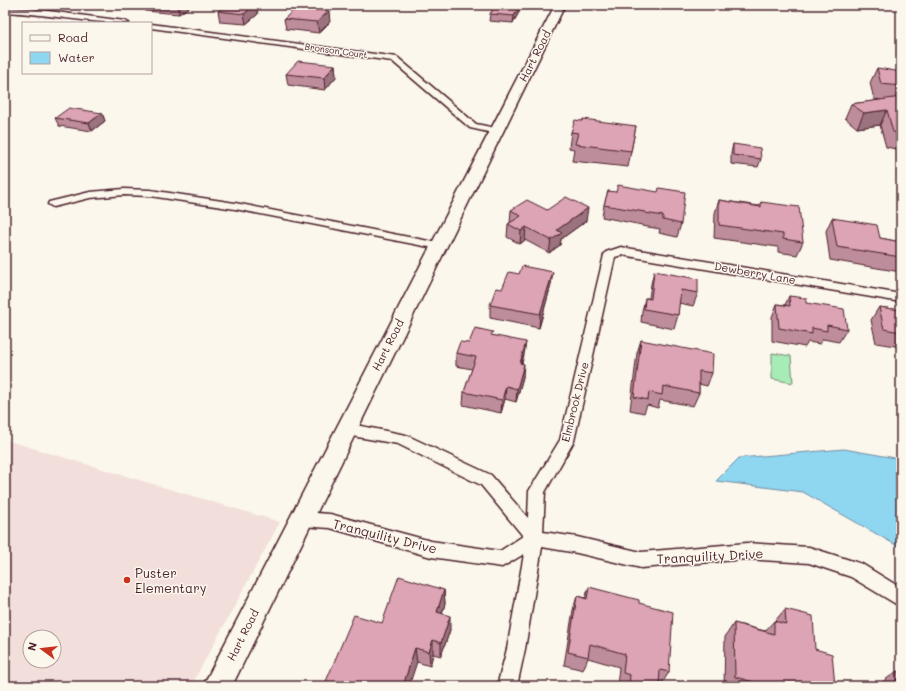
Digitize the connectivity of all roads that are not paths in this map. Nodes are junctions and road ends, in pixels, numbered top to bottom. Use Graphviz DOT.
graph roads {
  1 [pos="14,5"];
  2 [pos="560,5"];
  3 [pos="5,10"];
  4 [pos="33,11"];
  5 [pos="118,22"];
  6 [pos="152,26"];
  7 [pos="497,131"];
  8 [pos="52,204"];
  9 [pos="439,246"];
  10 [pos="610,255"];
  11 [pos="901,298"];
  12 [pos="346,429"];
  13 [pos="301,520"];
  14 [pos="535,538"];
  15 [pos="901,598"];
  16 [pos="217,686"];
  17 [pos="507,686"];
  1 -- 4 [label="street"];
  2 -- 7 [label="street, Hart Road"];
  3 -- 4 [label="street"];
  4 -- 5 [label="street"];
  6 -- 7 [label="street, Bronson Court"];
  7 -- 9 [label="street, Hart Road"];
  8 -- 9 [label="street"];
  9 -- 12 [label="street, Hart Road"];
  10 -- 11 [label="street, Dewberry Lane"];
  10 -- 14 [label="street, Elmbrook Drive"];
  12 -- 13 [label="street, Hart Road"];
  12 -- 14 [label="street"];
  13 -- 14 [label="street, Tranquility Drive"];
  13 -- 16 [label="street, Hart Road"];
  14 -- 15 [label="street, Tranquility Drive"];
  14 -- 17 [label="street, Elmbrook Drive"];
}
